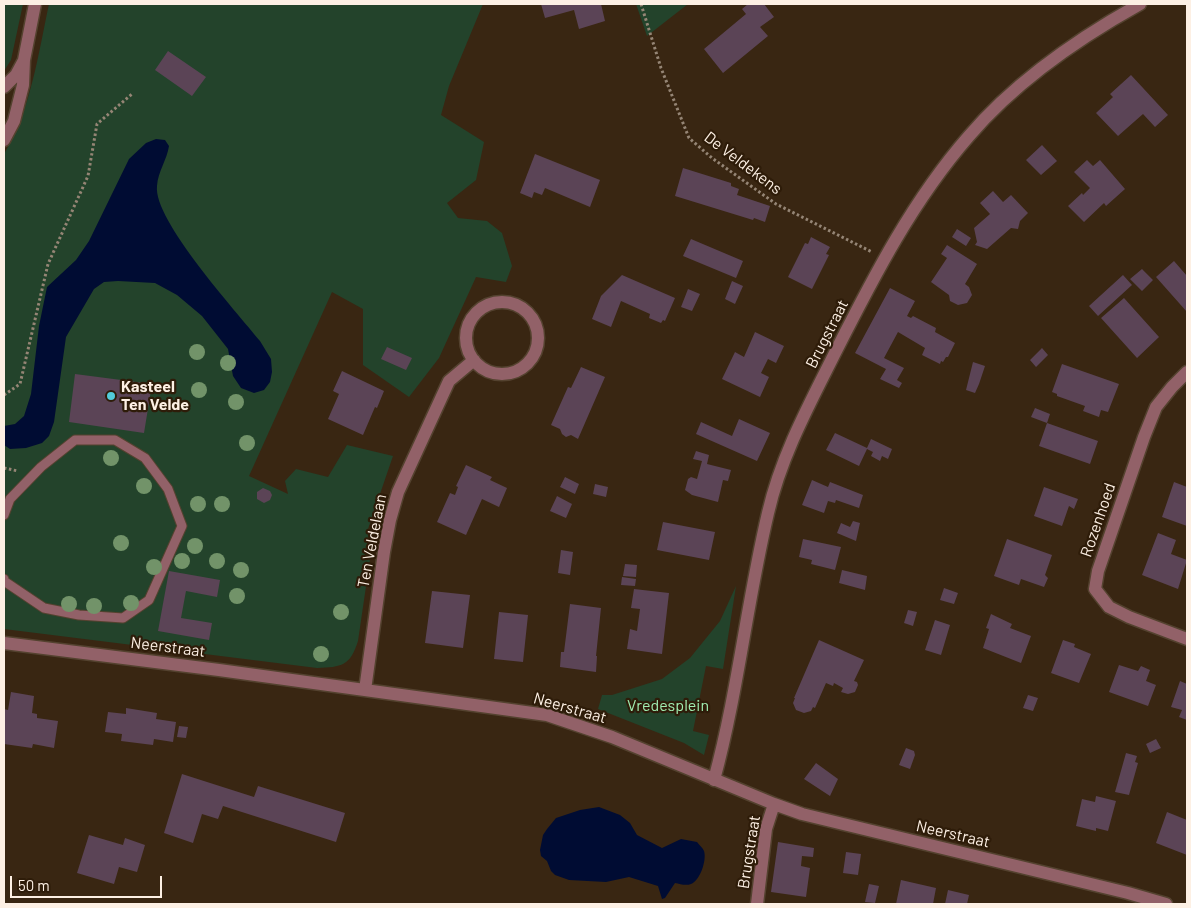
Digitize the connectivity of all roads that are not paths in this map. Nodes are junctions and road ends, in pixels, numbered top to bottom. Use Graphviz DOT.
graph roads {
  1 [pos="35,4"];
  2 [pos="1140,4"];
  3 [pos="24,60"];
  4 [pos="4,86"];
  5 [pos="4,140"];
  6 [pos="474,360"];
  7 [pos="1187,372"];
  8 [pos="4,515"];
  9 [pos="4,579"];
  10 [pos="1187,639"];
  11 [pos="4,644"];
  12 [pos="365,690"];
  13 [pos="714,780"];
  14 [pos="774,804"];
  15 [pos="757,904"];
  16 [pos="1166,904"];
  1 -- 3 [label="street"];
  2 -- 13 [label="street, Brugstraat"];
  3 -- 4 [label="street"];
  3 -- 5 [label="street"];
  6 -- 6 [label="street"];
  6 -- 12 [label="street, Ten Veldelaan"];
  7 -- 10 [label="street, Rozenhoed"];
  8 -- 9 [label="lane"];
  11 -- 12 [label="street, Neerstraat"];
  12 -- 13 [label="street, Neerstraat"];
  13 -- 14 [label="street, Neerstraat"];
  14 -- 15 [label="street, Brugstraat"];
  14 -- 16 [label="street, Neerstraat"];
}
